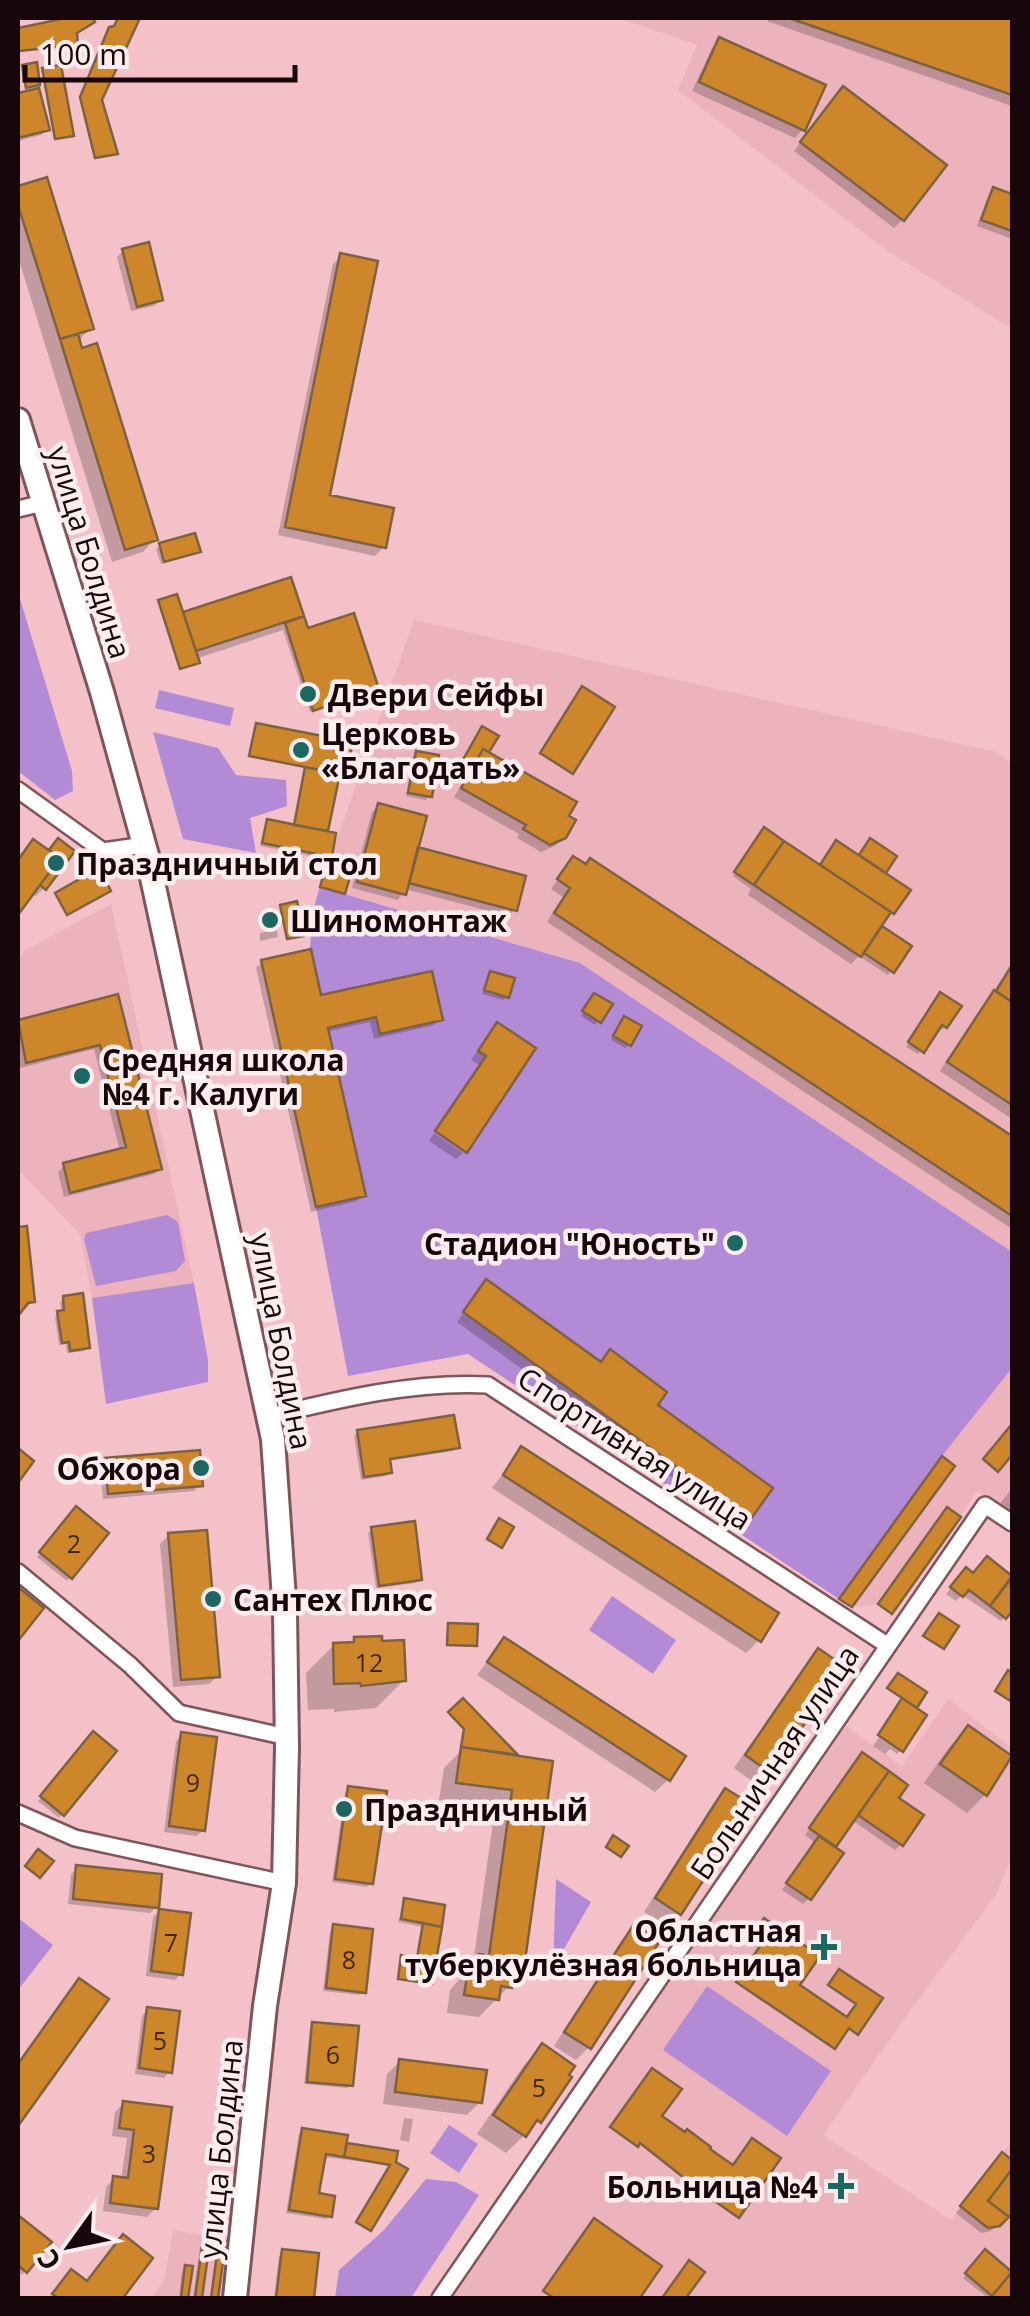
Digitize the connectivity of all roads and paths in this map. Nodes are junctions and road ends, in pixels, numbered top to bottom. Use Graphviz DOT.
graph roads {
  1 [pos="18,420"];
  2 [pos="43,503"];
  3 [pos="18,508"];
  4 [pos="18,790"];
  5 [pos="144,846"];
  6 [pos="270,1416"];
  7 [pos="1012,1523"];
  8 [pos="18,1572"];
  9 [pos="888,1646"];
  10 [pos="287,1737"];
  11 [pos="18,1813"];
  12 [pos="284,1882"];
  13 [pos="235,2298"];
  14 [pos="440,2298"];
  1 -- 2 [label="main road, улица Болдина"];
  2 -- 3 [label="street"];
  2 -- 5 [label="main road, улица Болдина"];
  4 -- 5 [label="street"];
  5 -- 6 [label="main road, улица Болдина"];
  6 -- 9 [label="street, Спортивная улица"];
  6 -- 10 [label="main road, улица Болдина"];
  7 -- 9 [label="street, Больничная улица"];
  8 -- 10 [label="street"];
  9 -- 14 [label="street, Больничная улица"];
  10 -- 12 [label="main road, улица Болдина"];
  11 -- 12 [label="street"];
  12 -- 13 [label="main road, улица Болдина"];
}
